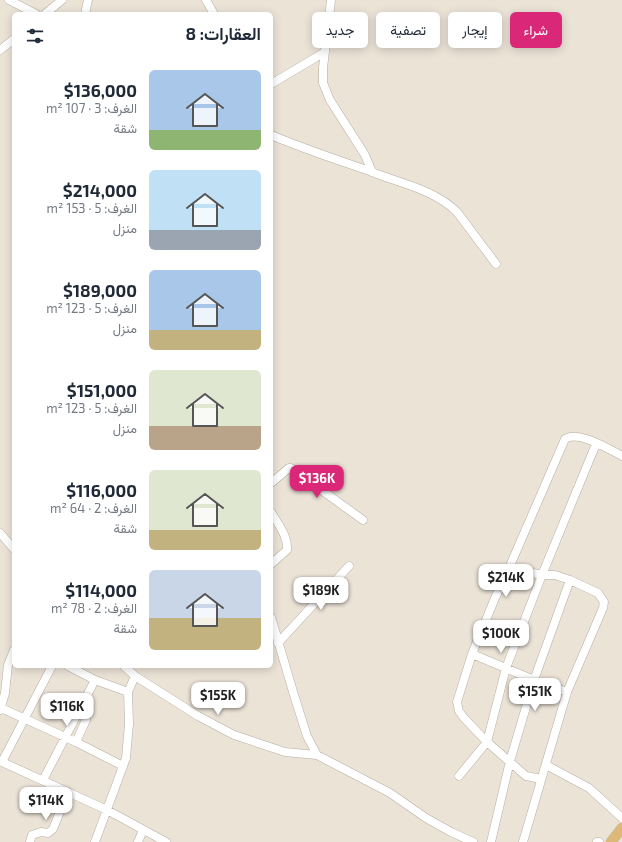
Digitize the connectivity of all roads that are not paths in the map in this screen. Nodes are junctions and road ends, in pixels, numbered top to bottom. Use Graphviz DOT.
graph roads {
  1 [pos="8,0"];
  2 [pos="62,0"];
  3 [pos="88,0"];
  4 [pos="206,0"];
  5 [pos="331,0"];
  6 [pos="32,12"];
  7 [pos="47,12"];
  8 [pos="86,12"];
  9 [pos="213,12"];
  10 [pos="12,41"];
  11 [pos="0,50"];
  12 [pos="325,52"];
  13 [pos="273,83"];
  14 [pos="273,136"];
  15 [pos="372,172"];
  16 [pos="496,264"];
  17 [pos="596,444"];
  18 [pos="622,456"];
  19 [pos="273,481"];
  20 [pos="273,515"];
  21 [pos="363,520"];
  22 [pos="0,533"];
  23 [pos="12,547"];
  24 [pos="273,562"];
  25 [pos="349,566"];
  26 [pos="509,568"];
  27 [pos="542,575"];
  28 [pos="570,580"];
  29 [pos="273,625"];
  30 [pos="278,644"];
  31 [pos="472,654"];
  32 [pos="12,655"];
  33 [pos="51,668"];
  34 [pos="72,668"];
  35 [pos="126,668"];
  36 [pos="506,668"];
  37 [pos="135,676"];
  38 [pos="96,680"];
  39 [pos="534,680"];
  40 [pos="128,692"];
  41 [pos="567,692"];
  42 [pos="0,709"];
  43 [pos="78,713"];
  44 [pos="24,719"];
  45 [pos="66,738"];
  46 [pos="76,742"];
  47 [pos="487,742"];
  48 [pos="317,755"];
  49 [pos="510,761"];
  50 [pos="1,762"];
  51 [pos="546,765"];
  52 [pos="123,766"];
  53 [pos="459,776"];
  54 [pos="541,779"];
  55 [pos="43,780"];
  56 [pos="68,792"];
  57 [pos="107,810"];
  58 [pos="622,818"];
  59 [pos="622,828"];
  60 [pos="143,830"];
  61 [pos="30,842"];
  62 [pos="95,842"];
  63 [pos="138,842"];
  64 [pos="166,842"];
  65 [pos="473,842"];
  66 [pos="491,842"];
  67 [pos="523,842"];
  68 [pos="611,842"];
  1 -- 6 [label="street"];
  2 -- 7 [label="street"];
  3 -- 8 [label="street"];
  4 -- 9 [label="street"];
  5 -- 12 [label="street"];
  10 -- 11 [label="street"];
  12 -- 13 [label="street"];
  12 -- 15 [label="street"];
  14 -- 15 [label="street"];
  15 -- 16 [label="street"];
  17 -- 18 [label="street"];
  17 -- 26 [label="street"];
  17 -- 27 [label="street"];
  19 -- 21 [label="street"];
  20 -- 24 [label="street"];
  22 -- 23 [label="street"];
  25 -- 30 [label="street"];
  26 -- 27 [label="street"];
  26 -- 31 [label="street"];
  27 -- 28 [label="street"];
  27 -- 36 [label="street"];
  28 -- 39 [label="street"];
  28 -- 41 [label="street"];
  29 -- 30 [label="street"];
  30 -- 48 [label="street"];
  31 -- 36 [label="street"];
  31 -- 47 [label="street"];
  32 -- 42 [label="street"];
  33 -- 44 [label="street"];
  34 -- 38 [label="street"];
  35 -- 37 [label="street"];
  36 -- 39 [label="street"];
  36 -- 47 [label="street"];
  37 -- 40 [label="street"];
  37 -- 48 [label="street"];
  38 -- 40 [label="street"];
  38 -- 43 [label="street"];
  39 -- 41 [label="street"];
  39 -- 49 [label="street"];
  40 -- 52 [label="street"];
  41 -- 51 [label="street"];
  42 -- 44 [label="street"];
  43 -- 45 [label="street"];
  43 -- 46 [label="street"];
  44 -- 45 [label="street"];
  44 -- 50 [label="street"];
  45 -- 46 [label="street"];
  45 -- 55 [label="street"];
  46 -- 52 [label="street"];
  47 -- 49 [label="street"];
  47 -- 53 [label="street"];
  48 -- 65 [label="street"];
  49 -- 54 [label="street"];
  49 -- 66 [label="street"];
  50 -- 55 [label="street"];
  51 -- 54 [label="street"];
  51 -- 58 [label="street"];
  52 -- 57 [label="street"];
  54 -- 67 [label="street"];
  55 -- 56 [label="street"];
  56 -- 57 [label="street"];
  56 -- 61 [label="street"];
  57 -- 60 [label="street"];
  57 -- 62 [label="street"];
  59 -- 68 [label="main road"];
  60 -- 63 [label="street"];
  60 -- 64 [label="street"];
}
